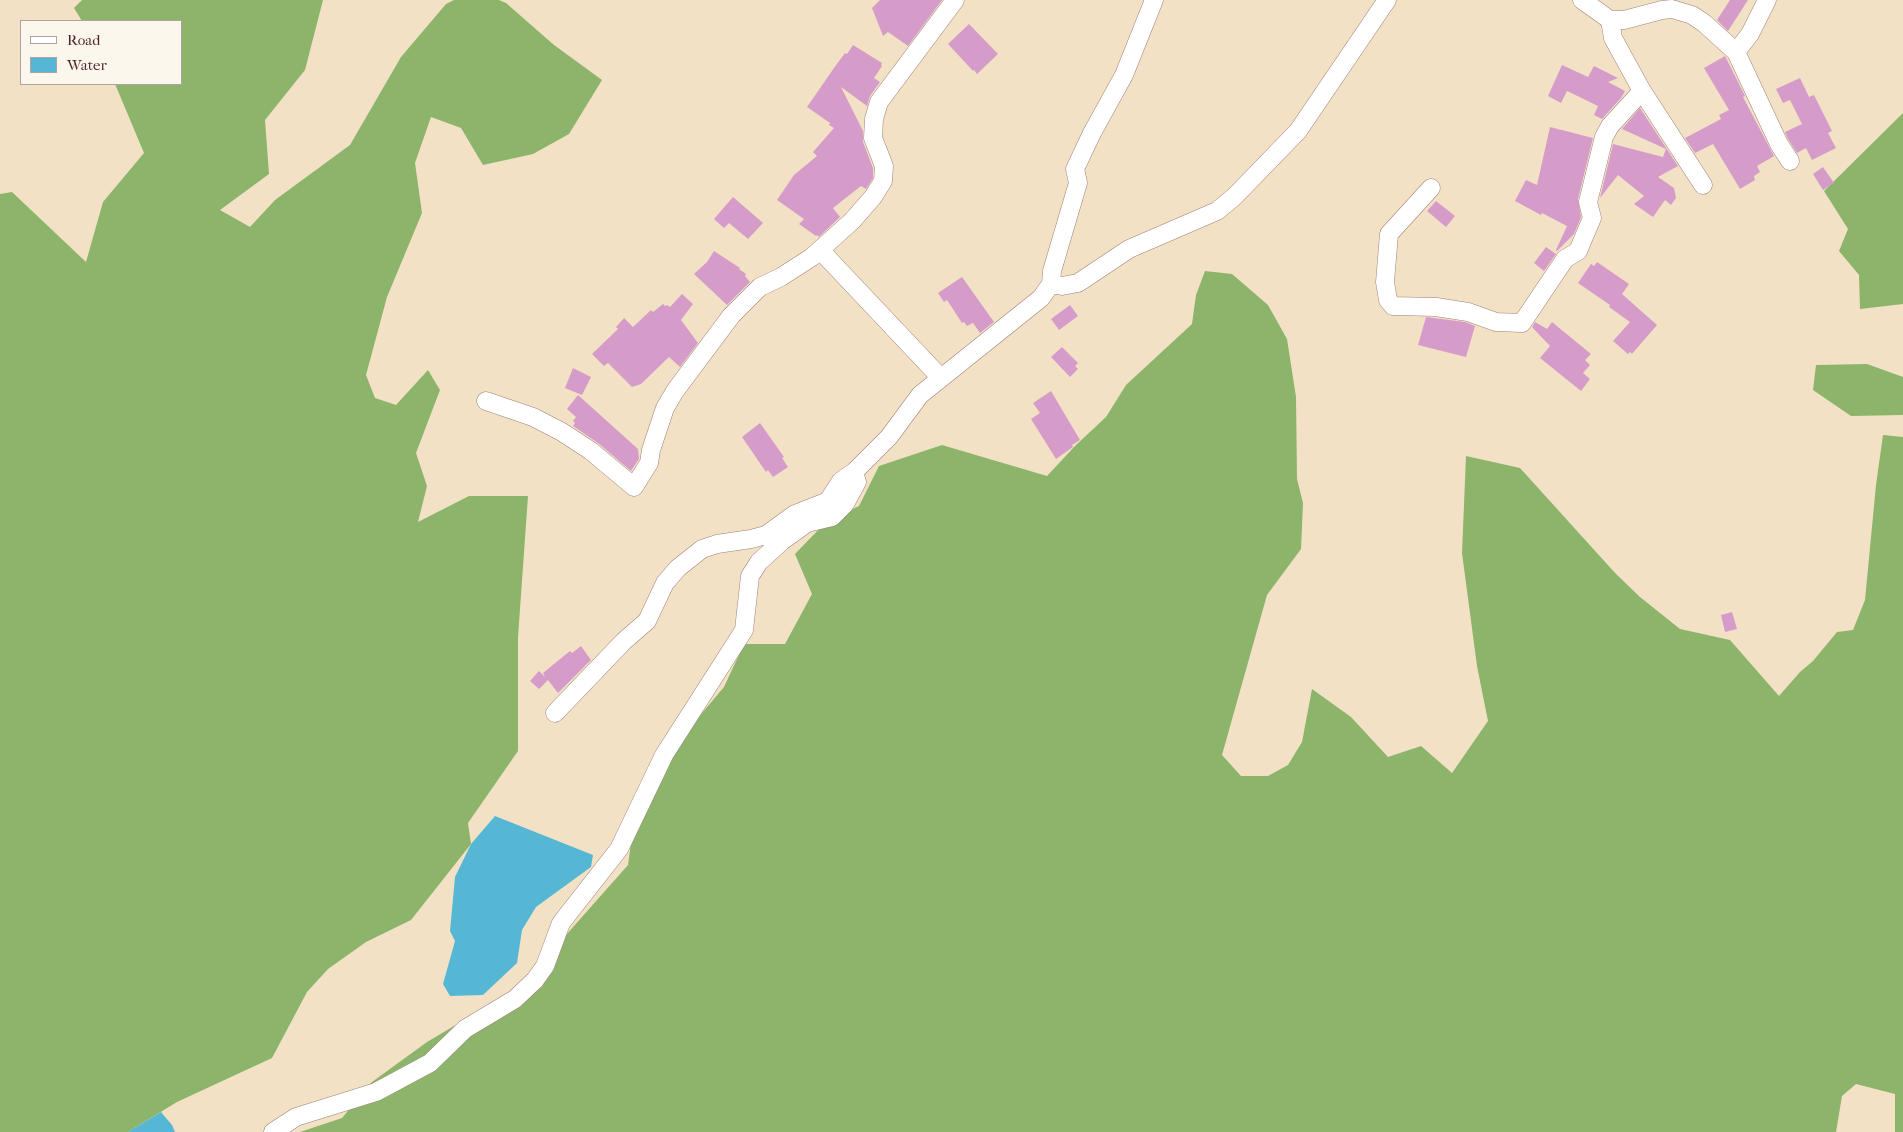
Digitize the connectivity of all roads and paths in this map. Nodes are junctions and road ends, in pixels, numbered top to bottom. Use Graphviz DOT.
graph roads {
  1 [pos="954,0"];
  2 [pos="1154,0"];
  3 [pos="1387,0"];
  4 [pos="1582,0"];
  5 [pos="1767,0"];
  6 [pos="1610,20"];
  7 [pos="1736,52"];
  8 [pos="1642,91"];
  9 [pos="1790,161"];
  10 [pos="1703,185"];
  11 [pos="1430,188"];
  12 [pos="820,250"];
  13 [pos="1051,284"];
  14 [pos="940,377"];
  15 [pos="486,401"];
  16 [pos="854,472"];
  17 [pos="554,713"];
  18 [pos="273,1132"];
  1 -- 12 [label="street"];
  2 -- 13 [label="street"];
  3 -- 13 [label="street"];
  4 -- 6 [label="street"];
  5 -- 7 [label="street"];
  6 -- 7 [label="street"];
  6 -- 8 [label="street"];
  7 -- 9 [label="street"];
  8 -- 10 [label="street"];
  8 -- 11 [label="street"];
  12 -- 14 [label="street"];
  12 -- 15 [label="street"];
  13 -- 14 [label="street"];
  14 -- 16 [label="street"];
  16 -- 17 [label="street"];
  16 -- 18 [label="street"];
}
